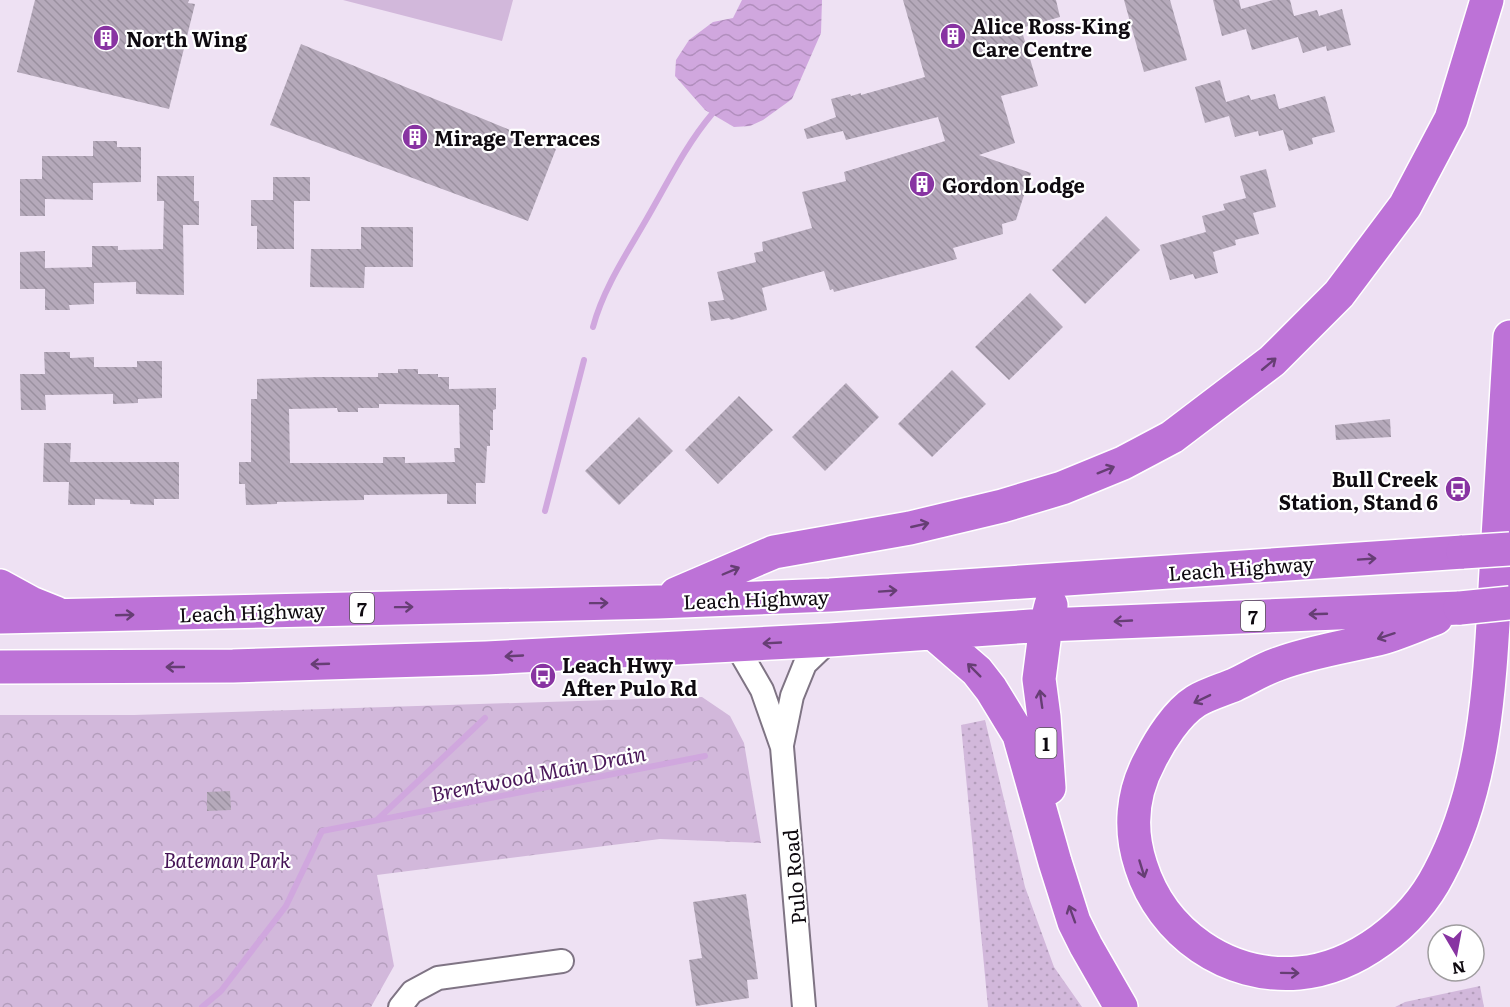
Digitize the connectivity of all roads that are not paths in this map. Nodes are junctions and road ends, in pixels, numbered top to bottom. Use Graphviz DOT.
graph roads {
  1 [pos="1487,0"];
  2 [pos="1510,337"];
  3 [pos="1510,549"];
  4 [pos="1057,580"];
  5 [pos="0,586"];
  6 [pos="658,602"];
  7 [pos="1510,603"];
  8 [pos="1460,608"];
  9 [pos="0,617"];
  10 [pos="66,617"];
  11 [pos="1046,625"];
  12 [pos="933,633"];
  13 [pos="830,640"];
  14 [pos="736,645"];
  15 [pos="0,667"];
  16 [pos="782,747"];
  17 [pos="1054,861"];
  18 [pos="562,961"];
  19 [pos="400,1007"];
  20 [pos="804,1007"];
  21 [pos="1121,1007"];
  6 -- 1 [label="highway, one-way"];
  8 -- 2 [label="highway, one-way"];
  4 -- 3 [label="highway, Leach Highway / 7, one-way, bridge"];
  6 -- 4 [label="highway, Leach Highway / 7, one-way"];
  4 -- 11 [label="highway, 1"];
  5 -- 10 [label="highway"];
  10 -- 6 [label="highway, Leach Highway / 7, one-way"];
  7 -- 8 [label="highway, 7, bridge"];
  8 -- 11 [label="highway, 7, one-way"];
  9 -- 10 [label="highway, Leach Highway / 7"];
  11 -- 12 [label="highway, 7"];
  17 -- 11 [label="highway, 1, one-way"];
  12 -- 13 [label="highway, 7"];
  17 -- 12 [label="highway, one-way"];
  13 -- 14 [label="highway, 7, one-way"];
  13 -- 16 [label="street, Pulo Road"];
  14 -- 15 [label="highway, 7, one-way"];
  14 -- 16 [label="street, Pulo Road"];
  16 -- 20 [label="street, Pulo Road"];
  21 -- 17 [label="highway, 1, one-way"];
  18 -- 19 [label="street"];
}
